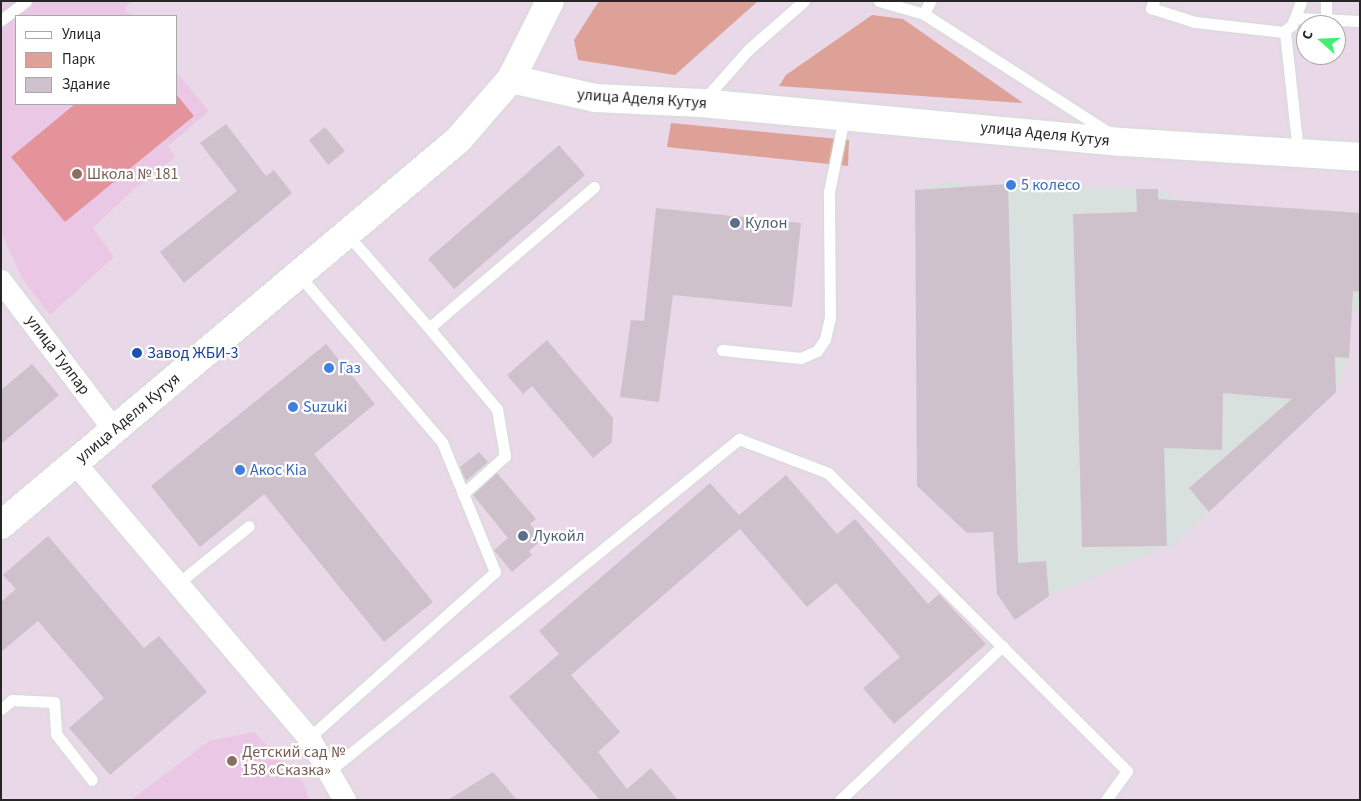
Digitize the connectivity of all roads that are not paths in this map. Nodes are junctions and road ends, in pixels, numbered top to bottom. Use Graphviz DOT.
graph roads {
  1 [pos="26,1"];
  2 [pos="550,1"];
  3 [pos="804,1"];
  4 [pos="879,1"];
  5 [pos="930,1"];
  6 [pos="1154,1"];
  7 [pos="1301,1"];
  8 [pos="1326,1"];
  9 [pos="924,14"];
  10 [pos="1326,15"];
  11 [pos="1295,18"];
  12 [pos="1,20"];
  13 [pos="1346,20"];
  14 [pos="1360,21"];
  15 [pos="1285,32"];
  16 [pos="510,79"];
  17 [pos="701,103"];
  18 [pos="844,117"];
  19 [pos="1123,142"];
  20 [pos="1298,152"];
  21 [pos="1360,158"];
  22 [pos="594,187"];
  23 [pos="346,232"];
  24 [pos="298,274"];
  25 [pos="1,281"];
  26 [pos="429,328"];
  27 [pos="722,350"];
  28 [pos="114,430"];
  29 [pos="75,463"];
  30 [pos="463,494"];
  31 [pos="1,524"];
  32 [pos="249,526"];
  33 [pos="177,584"];
  34 [pos="1002,646"];
  35 [pos="1,709"];
  36 [pos="309,738"];
  37 [pos="329,771"];
  38 [pos="92,780"];
  39 [pos="345,800"];
  40 [pos="840,800"];
  41 [pos="1106,800"];
  1 -- 12 [label="lane"];
  2 -- 16 [label="street"];
  3 -- 17 [label="lane"];
  4 -- 9 [label="lane"];
  5 -- 9 [label="lane"];
  6 -- 15 [label="lane"];
  7 -- 11 [label="lane"];
  8 -- 10 [label="lane"];
  9 -- 19 [label="lane"];
  11 -- 15 [label="lane"];
  13 -- 14 [label="lane"];
  15 -- 20 [label="lane"];
  16 -- 17 [label="street, улица Аделя Кутуя"];
  16 -- 23 [label="street, улица Аделя Кутуя"];
  17 -- 18 [label="street, улица Аделя Кутуя"];
  18 -- 19 [label="street, улица Аделя Кутуя"];
  18 -- 27 [label="lane"];
  19 -- 20 [label="street, улица Аделя Кутуя"];
  20 -- 21 [label="street, улица Аделя Кутуя"];
  22 -- 26 [label="lane"];
  23 -- 24 [label="street, улица Аделя Кутуя"];
  23 -- 26 [label="lane"];
  24 -- 28 [label="street, улица Аделя Кутуя"];
  24 -- 30 [label="lane"];
  25 -- 28 [label="street, улица Тулпар"];
  26 -- 30 [label="lane"];
  28 -- 29 [label="street, улица Аделя Кутуя"];
  29 -- 31 [label="street, улица Аделя Кутуя"];
  29 -- 33 [label="street"];
  30 -- 36 [label="lane"];
  32 -- 33 [label="lane"];
  33 -- 36 [label="street"];
  34 -- 37 [label="lane"];
  34 -- 40 [label="lane"];
  34 -- 41 [label="lane"];
  35 -- 38 [label="lane"];
  36 -- 37 [label="street"];
  37 -- 39 [label="street"];
}
